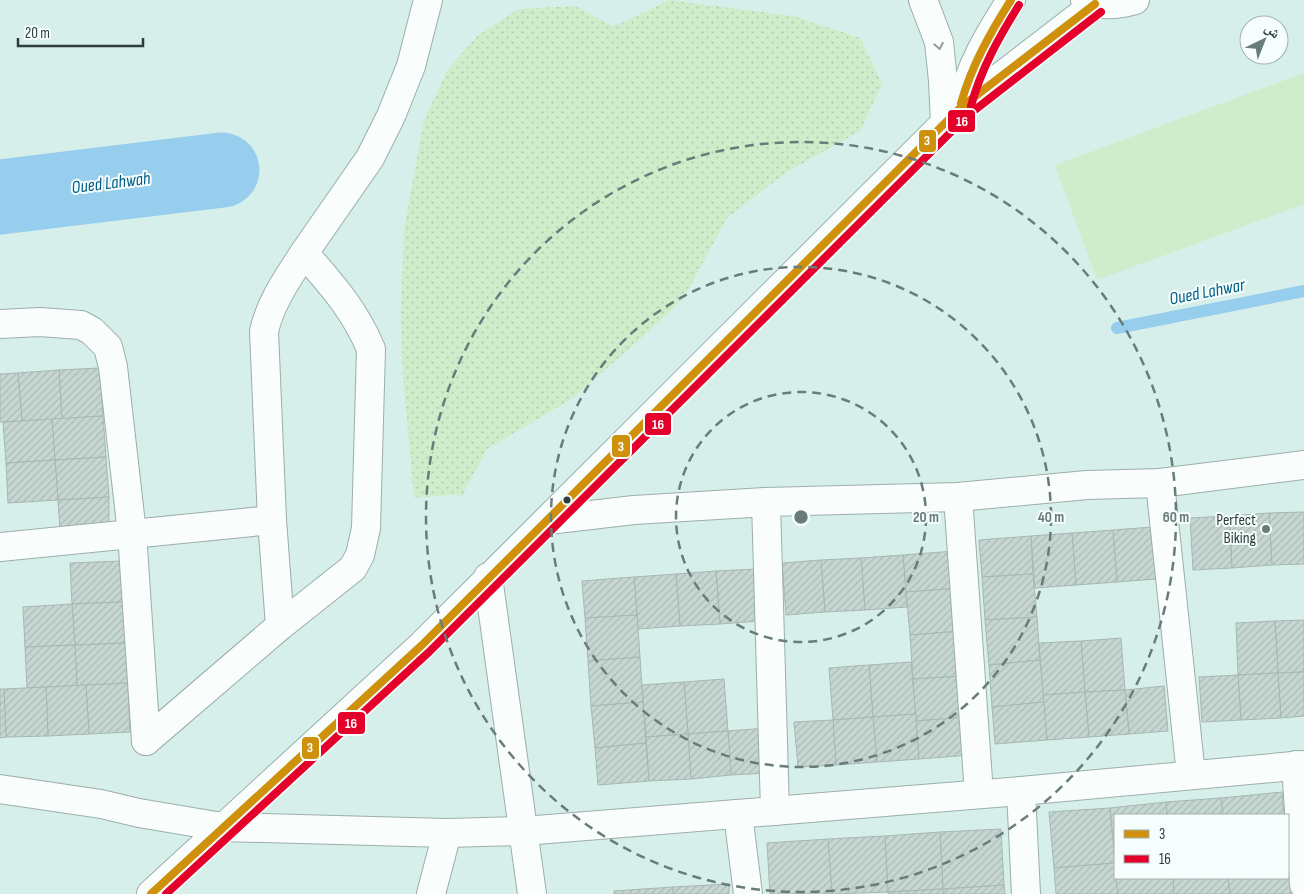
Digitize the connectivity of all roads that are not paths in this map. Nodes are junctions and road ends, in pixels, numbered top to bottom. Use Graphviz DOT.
graph roads {
  1 [pos="428,0"];
  2 [pos="923,0"];
  3 [pos="1011,0"];
  4 [pos="1135,0"];
  5 [pos="1090,2"];
  6 [pos="952,116"];
  7 [pos="304,253"];
  8 [pos="0,324"];
  9 [pos="1304,465"];
  10 [pos="1160,483"];
  11 [pos="958,497"];
  12 [pos="766,502"];
  13 [pos="272,520"];
  14 [pos="548,520"];
  15 [pos="132,533"];
  16 [pos="0,547"];
  17 [pos="488,578"];
  18 [pos="280,626"];
  19 [pos="1300,765"];
  20 [pos="1191,775"];
  21 [pos="0,789"];
  22 [pos="1021,791"];
  23 [pos="979,794"];
  24 [pos="775,811"];
  25 [pos="738,814"];
  26 [pos="222,827"];
  27 [pos="524,831"];
  28 [pos="447,834"];
  29 [pos="1304,885"];
  30 [pos="151,894"];
  31 [pos="431,894"];
  32 [pos="532,894"];
  33 [pos="748,894"];
  34 [pos="1026,894"];
  1 -- 7 [label="street"];
  2 -- 6 [label="street, one-way"];
  3 -- 6 [label="street"];
  4 -- 5 [label="street"];
  5 -- 6 [label="street"];
  6 -- 14 [label="street"];
  7 -- 13 [label="street"];
  7 -- 18 [label="street"];
  8 -- 15 [label="street"];
  9 -- 10 [label="street"];
  10 -- 11 [label="street"];
  10 -- 20 [label="street"];
  11 -- 12 [label="street"];
  11 -- 23 [label="street"];
  12 -- 14 [label="street"];
  12 -- 24 [label="street"];
  13 -- 15 [label="street"];
  13 -- 18 [label="street"];
  14 -- 17 [label="street"];
  15 -- 16 [label="street"];
  15 -- 18 [label="street"];
  17 -- 26 [label="street"];
  17 -- 27 [label="street"];
  19 -- 20 [label="street"];
  19 -- 29 [label="street"];
  20 -- 22 [label="street"];
  21 -- 26 [label="street"];
  22 -- 23 [label="street"];
  22 -- 34 [label="street"];
  23 -- 24 [label="street"];
  24 -- 25 [label="street"];
  25 -- 27 [label="street"];
  25 -- 33 [label="street"];
  26 -- 28 [label="street"];
  26 -- 30 [label="street"];
  27 -- 28 [label="street"];
  27 -- 32 [label="street"];
  28 -- 31 [label="street"];
}
